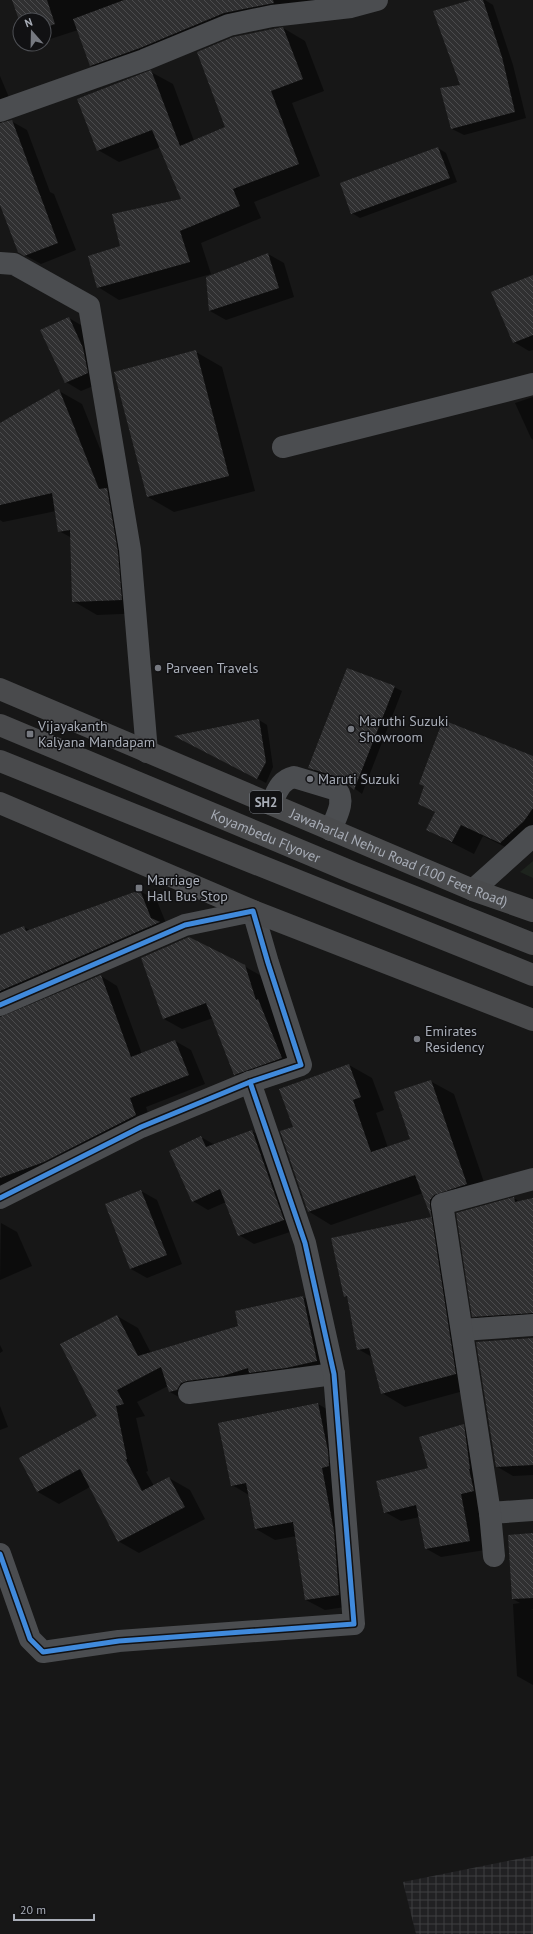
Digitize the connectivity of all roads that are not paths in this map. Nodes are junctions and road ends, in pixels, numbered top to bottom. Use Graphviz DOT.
graph roads {
  1 [pos="377,0"];
  2 [pos="0,111"];
  3 [pos="0,263"];
  4 [pos="533,384"];
  5 [pos="282,447"];
  6 [pos="0,689"];
  7 [pos="0,725"];
  8 [pos="147,752"];
  9 [pos="0,761"];
  10 [pos="0,803"];
  11 [pos="271,804"];
  12 [pos="331,830"];
  13 [pos="533,836"];
  14 [pos="473,890"];
  15 [pos="253,910"];
  16 [pos="533,911"];
  17 [pos="533,944"];
  18 [pos="533,975"];
  19 [pos="0,1005"];
  20 [pos="533,1020"];
  21 [pos="250,1082"];
  22 [pos="533,1179"];
  23 [pos="0,1198"];
  24 [pos="533,1325"];
  25 [pos="462,1330"];
  26 [pos="334,1374"];
  27 [pos="189,1393"];
  28 [pos="533,1510"];
  29 [pos="490,1513"];
  30 [pos="0,1554"];
  31 [pos="494,1556"];
  1 -- 2 [label="street"];
  3 -- 8 [label="street"];
  4 -- 5 [label="street"];
  6 -- 8 [label="main road, Jawaharlal Nehru Road (100 Feet Road) / SH2"];
  7 -- 17 [label="main road, Koyambedu Flyover"];
  8 -- 11 [label="main road, Jawaharlal Nehru Road (100 Feet Road) / SH2"];
  9 -- 18 [label="main road, Koyambedu Flyover"];
  10 -- 15 [label="main road"];
  11 -- 12 [label="main road, Jawaharlal Nehru Road (100 Feet Road) / SH2"];
  11 -- 12 [label="street"];
  12 -- 14 [label="main road, Jawaharlal Nehru Road (100 Feet Road) / SH2"];
  13 -- 14 [label="street"];
  14 -- 16 [label="main road, Jawaharlal Nehru Road (100 Feet Road) / SH2"];
  15 -- 19 [label="street"];
  15 -- 20 [label="main road"];
  15 -- 21 [label="street"];
  21 -- 23 [label="street"];
  21 -- 26 [label="street"];
  22 -- 25 [label="street"];
  24 -- 25 [label="street"];
  25 -- 29 [label="street"];
  26 -- 27 [label="street"];
  26 -- 30 [label="street"];
  28 -- 29 [label="street"];
  29 -- 31 [label="street"];
}
